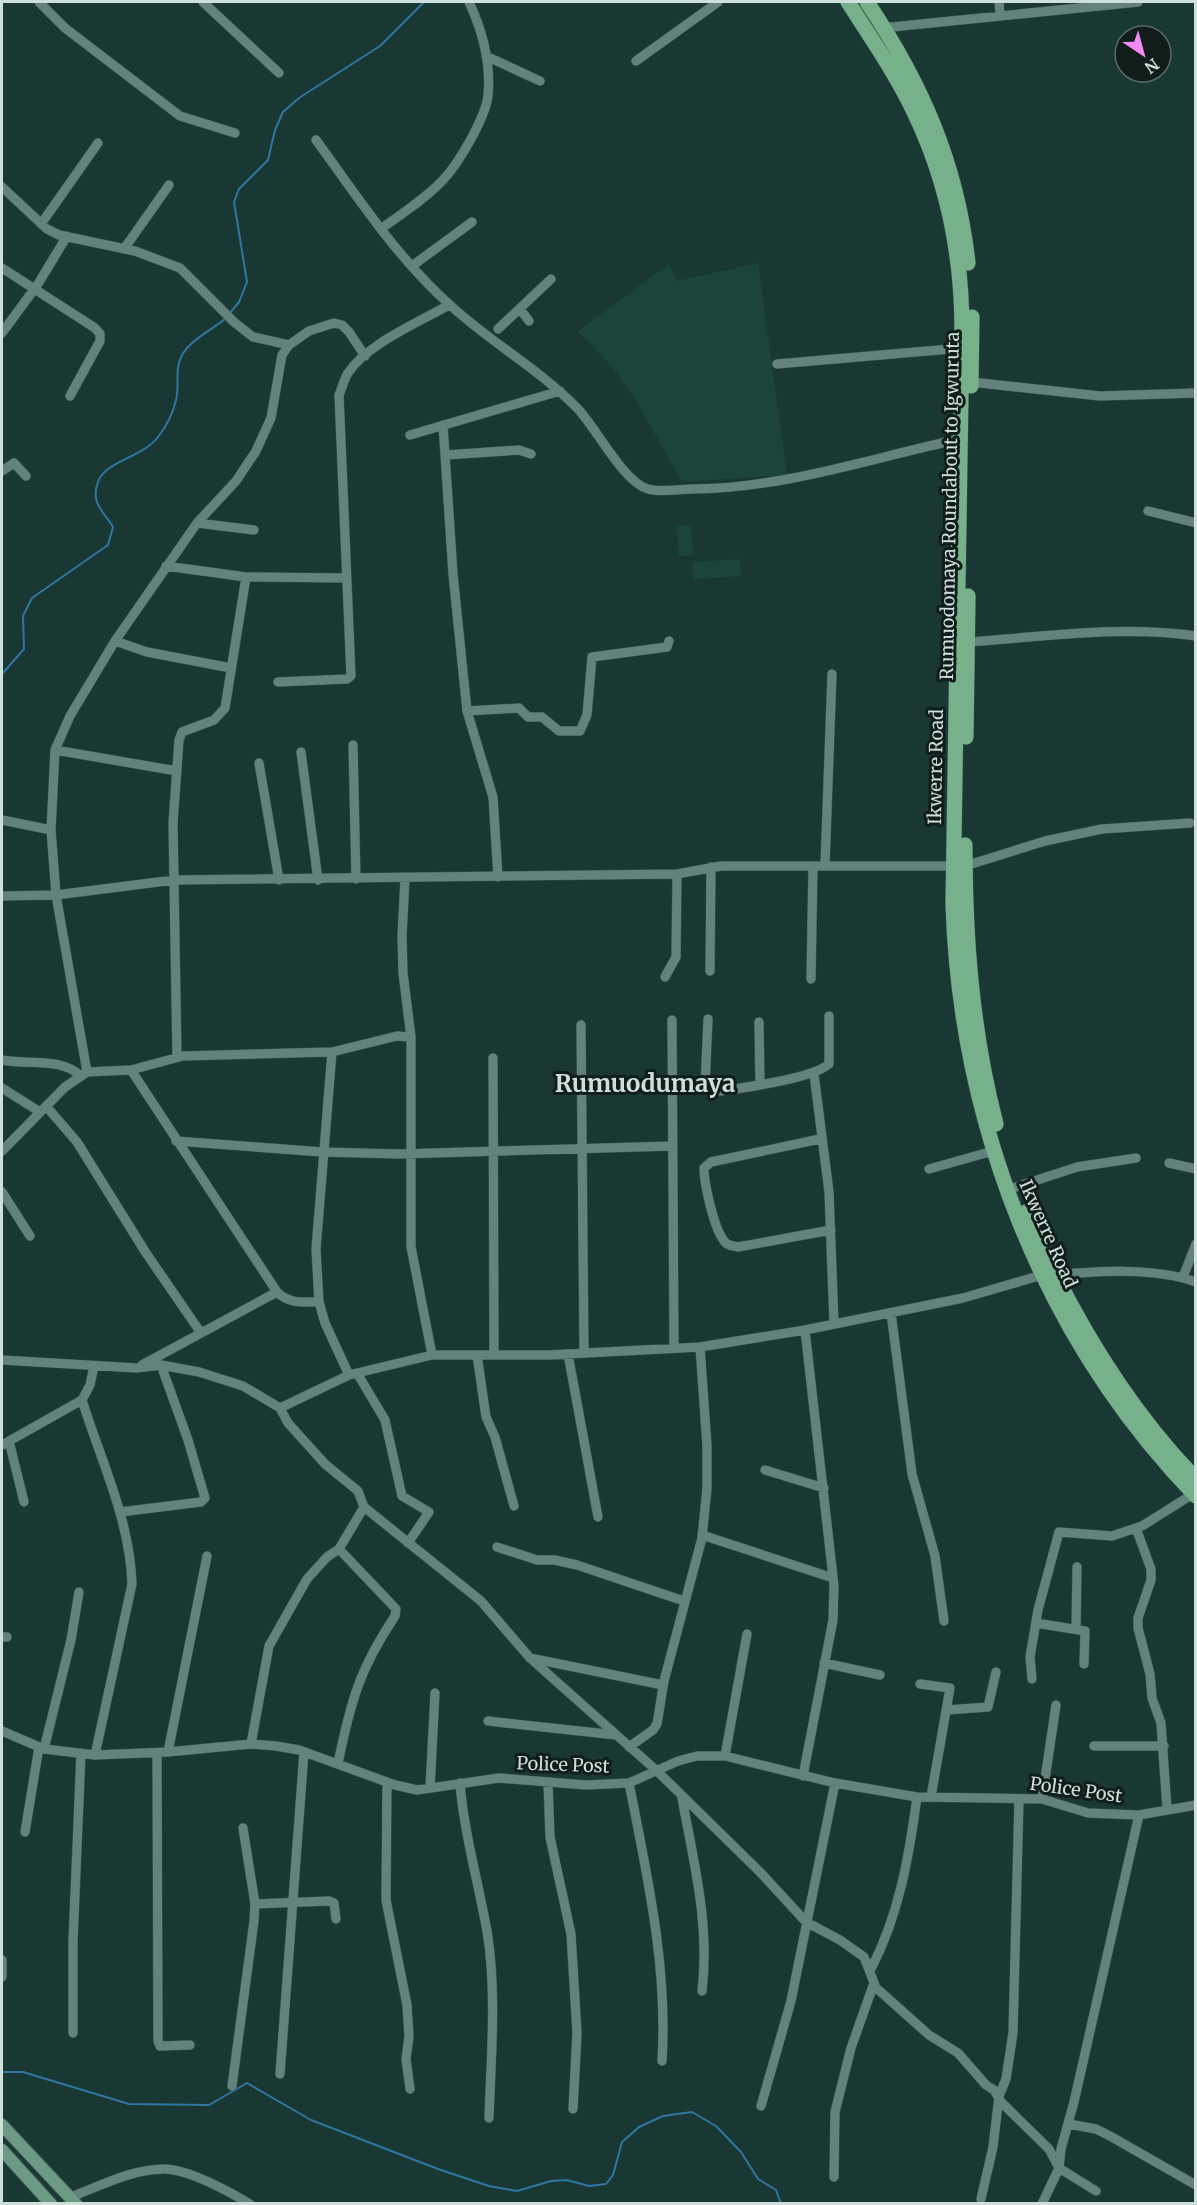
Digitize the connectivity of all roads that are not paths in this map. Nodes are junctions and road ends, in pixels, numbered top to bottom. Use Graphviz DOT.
graph roads {
  1 [pos="39,2"];
  2 [pos="203,2"];
  3 [pos="469,2"];
  4 [pos="718,2"];
  5 [pos="848,2"];
  6 [pos="867,2"];
  7 [pos="999,2"];
  8 [pos="1126,2"];
  9 [pos="1138,2"];
  10 [pos="1000,14"];
  11 [pos="884,27"];
  12 [pos="869,35"];
  13 [pos="486,56"];
  14 [pos="636,61"];
  15 [pos="279,73"];
  16 [pos="540,81"];
  17 [pos="235,133"];
  18 [pos="316,140"];
  19 [pos="98,142"];
  20 [pos="169,185"];
  21 [pos="2,187"];
  22 [pos="472,222"];
  23 [pos="41,224"];
  24 [pos="382,228"];
  25 [pos="67,236"];
  26 [pos="124,249"];
  27 [pos="412,266"];
  28 [pos="2,268"];
  29 [pos="551,279"];
  30 [pos="34,290"];
  31 [pos="449,305"];
  32 [pos="519,309"];
  33 [pos="529,321"];
  34 [pos="498,329"];
  35 [pos="2,333"];
  36 [pos="289,345"];
  37 [pos="962,348"];
  38 [pos="365,356"];
  39 [pos="777,364"];
  40 [pos="971,382"];
  41 [pos="561,391"];
  42 [pos="1196,393"];
  43 [pos="70,396"];
  44 [pos="443,425"];
  45 [pos="410,435"];
  46 [pos="960,439"];
  47 [pos="531,454"];
  48 [pos="446,455"];
  49 [pos="2,471"];
  50 [pos="26,476"];
  51 [pos="1148,511"];
  52 [pos="197,523"];
  53 [pos="1196,523"];
  54 [pos="254,530"];
  55 [pos="166,566"];
  56 [pos="246,577"];
  57 [pos="346,578"];
  58 [pos="1196,636"];
  59 [pos="115,641"];
  60 [pos="669,641"];
  61 [pos="968,642"];
  62 [pos="231,668"];
  63 [pos="832,674"];
  64 [pos="278,682"];
  65 [pos="466,711"];
  66 [pos="353,745"];
  67 [pos="55,750"];
  68 [pos="301,752"];
  69 [pos="259,763"];
  70 [pos="177,771"];
  71 [pos="2,820"];
  72 [pos="1190,823"];
  73 [pos="51,830"];
  74 [pos="825,865"];
  75 [pos="813,866"];
  76 [pos="960,866"];
  77 [pos="711,867"];
  78 [pos="677,874"];
  79 [pos="498,877"];
  80 [pos="356,879"];
  81 [pos="405,879"];
  82 [pos="174,880"];
  83 [pos="279,880"];
  84 [pos="318,880"];
  85 [pos="57,895"];
  86 [pos="2,896"];
  87 [pos="710,972"];
  88 [pos="665,977"];
  89 [pos="811,979"];
  90 [pos="829,1016"];
  91 [pos="708,1019"];
  92 [pos="672,1020"];
  93 [pos="759,1022"];
  94 [pos="581,1025"];
  95 [pos="411,1037"];
  96 [pos="332,1052"];
  97 [pos="177,1057"];
  98 [pos="493,1058"];
  99 [pos="2,1060"];
  100 [pos="131,1070"];
  101 [pos="84,1074"];
  102 [pos="813,1074"];
  103 [pos="760,1085"];
  104 [pos="2,1088"];
  105 [pos="43,1109"];
  106 [pos="820,1139"];
  107 [pos="176,1141"];
  108 [pos="673,1146"];
  109 [pos="582,1150"];
  110 [pos="2,1151"];
  111 [pos="993,1151"];
  112 [pos="322,1152"];
  113 [pos="492,1152"];
  114 [pos="411,1153"];
  115 [pos="1136,1158"];
  116 [pos="1169,1163"];
  117 [pos="929,1169"];
  118 [pos="1196,1169"];
  119 [pos="1016,1187"];
  120 [pos="2,1192"];
  121 [pos="831,1230"];
  122 [pos="30,1236"];
  123 [pos="1196,1244"];
  124 [pos="1048,1275"];
  125 [pos="1183,1277"];
  126 [pos="1196,1282"];
  127 [pos="277,1292"];
  128 [pos="319,1302"];
  129 [pos="891,1313"];
  130 [pos="834,1324"];
  131 [pos="805,1330"];
  132 [pos="201,1333"];
  133 [pos="700,1347"];
  134 [pos="674,1348"];
  135 [pos="584,1353"];
  136 [pos="494,1354"];
  137 [pos="568,1354"];
  138 [pos="432,1355"];
  139 [pos="477,1355"];
  140 [pos="2,1360"];
  141 [pos="161,1365"];
  142 [pos="94,1366"];
  143 [pos="137,1368"];
  144 [pos="353,1374"];
  145 [pos="82,1400"];
  146 [pos="280,1408"];
  147 [pos="5,1443"];
  148 [pos="765,1470"];
  149 [pos="824,1488"];
  150 [pos="1195,1490"];
  151 [pos="24,1502"];
  152 [pos="514,1506"];
  153 [pos="364,1507"];
  154 [pos="120,1512"];
  155 [pos="598,1517"];
  156 [pos="1136,1528"];
  157 [pos="702,1534"];
  158 [pos="408,1543"];
  159 [pos="497,1547"];
  160 [pos="339,1549"];
  161 [pos="207,1556"];
  162 [pos="1077,1567"];
  163 [pos="833,1578"];
  164 [pos="79,1592"];
  165 [pos="684,1601"];
  166 [pos="944,1621"];
  167 [pos="1036,1623"];
  168 [pos="1076,1629"];
  169 [pos="747,1634"];
  170 [pos="530,1658"];
  171 [pos="824,1664"];
  172 [pos="1084,1664"];
  173 [pos="996,1672"];
  174 [pos="880,1675"];
  175 [pos="1032,1679"];
  176 [pos="920,1684"];
  177 [pos="663,1685"];
  178 [pos="435,1693"];
  179 [pos="1056,1705"];
  180 [pos="946,1710"];
  181 [pos="488,1721"];
  182 [pos="2,1731"];
  183 [pos="616,1735"];
  184 [pos="251,1744"];
  185 [pos="1094,1746"];
  186 [pos="1164,1746"];
  187 [pos="629,1747"];
  188 [pos="42,1748"];
  189 [pos="168,1752"];
  190 [pos="304,1752"];
  191 [pos="81,1753"];
  192 [pos="157,1753"];
  193 [pos="95,1755"];
  194 [pos="725,1756"];
  195 [pos="338,1763"];
  196 [pos="657,1771"];
  197 [pos="803,1776"];
  198 [pos="387,1782"];
  199 [pos="460,1783"];
  200 [pos="548,1783"];
  201 [pos="629,1783"];
  202 [pos="834,1784"];
  203 [pos="430,1788"];
  204 [pos="682,1797"];
  205 [pos="917,1797"];
  206 [pos="931,1797"];
  207 [pos="1019,1799"];
  208 [pos="1042,1799"];
  209 [pos="1196,1805"];
  210 [pos="1167,1809"];
  211 [pos="1139,1815"];
  212 [pos="243,1828"];
  213 [pos="26,1832"];
  214 [pos="294,1902"];
  215 [pos="255,1904"];
  216 [pos="336,1919"];
  217 [pos="806,1922"];
  218 [pos="2,1960"];
  219 [pos="871,1970"];
  220 [pos="2,1977"];
  221 [pos="874,1983"];
  222 [pos="702,1991"];
  223 [pos="74,2033"];
  224 [pos="190,2045"];
  225 [pos="662,2061"];
  226 [pos="280,2074"];
  227 [pos="232,2086"];
  228 [pos="410,2089"];
  229 [pos="999,2096"];
  230 [pos="762,2106"];
  231 [pos="573,2109"];
  232 [pos="489,2118"];
  233 [pos="1069,2124"];
  234 [pos="2,2125"];
  235 [pos="2,2150"];
  236 [pos="1059,2168"];
  237 [pos="834,2177"];
  238 [pos="1196,2185"];
  239 [pos="1096,2191"];
  240 [pos="981,2199"];
  241 [pos="74,2200"];
  242 [pos="51,2204"];
  243 [pos="250,2204"];
  244 [pos="1042,2204"];
  1 -- 17 [label="street"];
  2 -- 15 [label="street"];
  3 -- 13 [label="street"];
  4 -- 14 [label="street"];
  5 -- 12 [label="main road, Ikwerre Road"];
  6 -- 11 [label="main road, Rumuodomaya Roundabout to Igwuruta"];
  7 -- 10 [label="street"];
  8 -- 9 [label="street"];
  8 -- 10 [label="street"];
  10 -- 11 [label="street"];
  11 -- 12 [label="street"];
  11 -- 40 [label="main road, Rumuodomaya Roundabout to Igwuruta"];
  12 -- 37 [label="main road, Ikwerre Road"];
  13 -- 16 [label="street"];
  13 -- 24 [label="street"];
  18 -- 24 [label="street"];
  19 -- 23 [label="street"];
  20 -- 26 [label="street"];
  21 -- 23 [label="street"];
  22 -- 27 [label="street"];
  23 -- 25 [label="street"];
  24 -- 27 [label="street"];
  25 -- 26 [label="street"];
  25 -- 30 [label="street"];
  26 -- 36 [label="street"];
  27 -- 31 [label="street"];
  28 -- 30 [label="street"];
  29 -- 32 [label="street"];
  30 -- 35 [label="street"];
  30 -- 43 [label="street"];
  31 -- 38 [label="street"];
  31 -- 41 [label="street"];
  32 -- 33 [label="street"];
  32 -- 34 [label="street"];
  36 -- 38 [label="street"];
  36 -- 52 [label="street"];
  37 -- 39 [label="street"];
  37 -- 46 [label="main road, Ikwerre Road"];
  38 -- 57 [label="street"];
  40 -- 42 [label="street"];
  40 -- 61 [label="main road, Rumuodomaya Roundabout to Igwuruta"];
  41 -- 44 [label="street"];
  41 -- 46 [label="street"];
  44 -- 45 [label="street"];
  44 -- 48 [label="street"];
  46 -- 76 [label="main road, Ikwerre Road"];
  47 -- 48 [label="street"];
  48 -- 65 [label="street"];
  49 -- 50 [label="street"];
  51 -- 53 [label="street"];
  52 -- 54 [label="street"];
  52 -- 55 [label="street"];
  55 -- 56 [label="street"];
  55 -- 59 [label="street"];
  56 -- 57 [label="street"];
  56 -- 62 [label="street"];
  57 -- 64 [label="street"];
  58 -- 61 [label="street"];
  59 -- 62 [label="street"];
  59 -- 67 [label="street"];
  60 -- 65 [label="street"];
  61 -- 76 [label="main road, Rumuodomaya Roundabout to Igwuruta"];
  62 -- 70 [label="street"];
  63 -- 74 [label="street"];
  65 -- 79 [label="street"];
  66 -- 80 [label="street"];
  67 -- 70 [label="street"];
  67 -- 73 [label="street"];
  68 -- 84 [label="street"];
  69 -- 83 [label="street"];
  70 -- 82 [label="street"];
  71 -- 73 [label="street"];
  72 -- 76 [label="street"];
  73 -- 85 [label="street"];
  74 -- 75 [label="street"];
  74 -- 76 [label="street"];
  75 -- 77 [label="street"];
  75 -- 89 [label="street"];
  76 -- 111 [label="main road, Ikwerre Road"];
  76 -- 119 [label="main road, Rumuodomaya Roundabout to Igwuruta"];
  77 -- 78 [label="street"];
  77 -- 87 [label="street"];
  78 -- 79 [label="street"];
  78 -- 88 [label="street"];
  79 -- 81 [label="street"];
  80 -- 81 [label="street"];
  80 -- 84 [label="street"];
  81 -- 95 [label="street"];
  82 -- 83 [label="street"];
  82 -- 85 [label="street"];
  82 -- 97 [label="street"];
  83 -- 84 [label="street"];
  85 -- 86 [label="street"];
  85 -- 101 [label="street"];
  90 -- 102 [label="street"];
  91 -- 103 [label="street"];
  92 -- 108 [label="street"];
  93 -- 103 [label="street"];
  94 -- 109 [label="street"];
  95 -- 96 [label="street"];
  95 -- 114 [label="street"];
  96 -- 97 [label="street"];
  96 -- 112 [label="street"];
  97 -- 100 [label="street"];
  98 -- 113 [label="street"];
  99 -- 101 [label="street"];
  100 -- 101 [label="street"];
  100 -- 107 [label="street"];
  101 -- 105 [label="street"];
  102 -- 103 [label="street"];
  102 -- 106 [label="street"];
  104 -- 105 [label="street"];
  105 -- 110 [label="street"];
  105 -- 132 [label="street"];
  106 -- 121 [label="street"];
  106 -- 121 [label="street"];
  107 -- 112 [label="street"];
  107 -- 127 [label="street"];
  108 -- 109 [label="street"];
  108 -- 134 [label="street"];
  109 -- 113 [label="street"];
  109 -- 135 [label="street"];
  111 -- 117 [label="street"];
  111 -- 124 [label="main road, Ikwerre Road"];
  112 -- 114 [label="street"];
  112 -- 128 [label="street"];
  113 -- 114 [label="street"];
  113 -- 136 [label="street"];
  114 -- 138 [label="street"];
  115 -- 119 [label="street"];
  116 -- 118 [label="street"];
  119 -- 124 [label="main road, Rumuodomaya Roundabout to Igwuruta"];
  120 -- 122 [label="street"];
  121 -- 130 [label="street"];
  123 -- 125 [label="street"];
  124 -- 125 [label="street"];
  124 -- 129 [label="street"];
  124 -- 150 [label="main road, Ikwerre Road"];
  125 -- 126 [label="street"];
  127 -- 128 [label="street"];
  127 -- 132 [label="street"];
  128 -- 144 [label="street"];
  129 -- 130 [label="street"];
  129 -- 166 [label="street"];
  130 -- 131 [label="street"];
  131 -- 133 [label="street"];
  131 -- 149 [label="street"];
  132 -- 143 [label="street"];
  133 -- 134 [label="street"];
  133 -- 157 [label="street"];
  134 -- 135 [label="street"];
  135 -- 137 [label="street"];
  136 -- 137 [label="street"];
  136 -- 139 [label="street"];
  137 -- 155 [label="street"];
  138 -- 139 [label="street"];
  138 -- 144 [label="street"];
  139 -- 152 [label="street"];
  140 -- 142 [label="street"];
  141 -- 143 [label="street"];
  141 -- 146 [label="street"];
  141 -- 154 [label="street"];
  142 -- 143 [label="street"];
  142 -- 145 [label="street"];
  144 -- 146 [label="street"];
  144 -- 158 [label="street"];
  145 -- 147 [label="street"];
  145 -- 154 [label="street"];
  146 -- 153 [label="street"];
  147 -- 151 [label="street"];
  148 -- 149 [label="street"];
  149 -- 163 [label="street"];
  150 -- 156 [label="street"];
  153 -- 158 [label="street"];
  153 -- 160 [label="street"];
  154 -- 193 [label="street"];
  156 -- 167 [label="street"];
  156 -- 186 [label="street"];
  157 -- 163 [label="street"];
  157 -- 165 [label="street"];
  158 -- 170 [label="street"];
  159 -- 165 [label="street"];
  160 -- 184 [label="street"];
  160 -- 195 [label="street"];
  161 -- 189 [label="street"];
  162 -- 168 [label="street"];
  163 -- 171 [label="street"];
  164 -- 188 [label="street"];
  165 -- 177 [label="street"];
  167 -- 168 [label="street"];
  167 -- 175 [label="street"];
  168 -- 172 [label="street"];
  169 -- 194 [label="street"];
  170 -- 177 [label="street"];
  170 -- 183 [label="street"];
  171 -- 174 [label="street"];
  171 -- 197 [label="street"];
  173 -- 180 [label="street"];
  176 -- 180 [label="street"];
  177 -- 187 [label="street"];
  178 -- 203 [label="street"];
  179 -- 208 [label="street"];
  180 -- 206 [label="street"];
  181 -- 183 [label="street"];
  182 -- 188 [label="street, Police Post"];
  183 -- 187 [label="street"];
  184 -- 189 [label="street, Police Post"];
  184 -- 190 [label="street, Police Post"];
  185 -- 186 [label="street"];
  186 -- 210 [label="street"];
  187 -- 196 [label="street"];
  188 -- 191 [label="street, Police Post"];
  188 -- 213 [label="street"];
  189 -- 192 [label="street, Police Post"];
  190 -- 195 [label="street, Police Post"];
  190 -- 214 [label="street"];
  191 -- 193 [label="street, Police Post"];
  191 -- 223 [label="street"];
  192 -- 193 [label="street, Police Post"];
  192 -- 224 [label="street"];
  194 -- 196 [label="street, Police Post"];
  194 -- 197 [label="street, Police Post"];
  195 -- 198 [label="street, Police Post"];
  196 -- 201 [label="street, Police Post"];
  196 -- 204 [label="street"];
  197 -- 202 [label="street, Police Post"];
  198 -- 203 [label="street, Police Post"];
  198 -- 228 [label="street"];
  199 -- 200 [label="street, Police Post"];
  199 -- 203 [label="street, Police Post"];
  199 -- 232 [label="street"];
  200 -- 201 [label="street, Police Post"];
  200 -- 231 [label="street"];
  201 -- 225 [label="street"];
  202 -- 205 [label="street, Police Post"];
  202 -- 217 [label="street"];
  204 -- 217 [label="street"];
  204 -- 222 [label="street"];
  205 -- 206 [label="street, Police Post"];
  205 -- 219 [label="street"];
  206 -- 207 [label="street, Police Post"];
  207 -- 208 [label="street, Police Post"];
  207 -- 229 [label="street"];
  208 -- 211 [label="street, Police Post"];
  209 -- 210 [label="street, Police Post"];
  210 -- 211 [label="street, Police Post"];
  211 -- 233 [label="street"];
  212 -- 215 [label="street"];
  214 -- 215 [label="street"];
  214 -- 216 [label="street"];
  214 -- 226 [label="street"];
  215 -- 227 [label="street"];
  217 -- 219 [label="street"];
  217 -- 230 [label="street"];
  218 -- 220 [label="street"];
  219 -- 221 [label="street"];
  221 -- 229 [label="street"];
  221 -- 237 [label="street"];
  229 -- 236 [label="street"];
  229 -- 240 [label="street"];
  233 -- 236 [label="street"];
  233 -- 238 [label="street"];
  234 -- 241 [label="main road"];
  235 -- 242 [label="main road"];
  236 -- 239 [label="street"];
  236 -- 244 [label="street"];
  241 -- 243 [label="street"];
}
